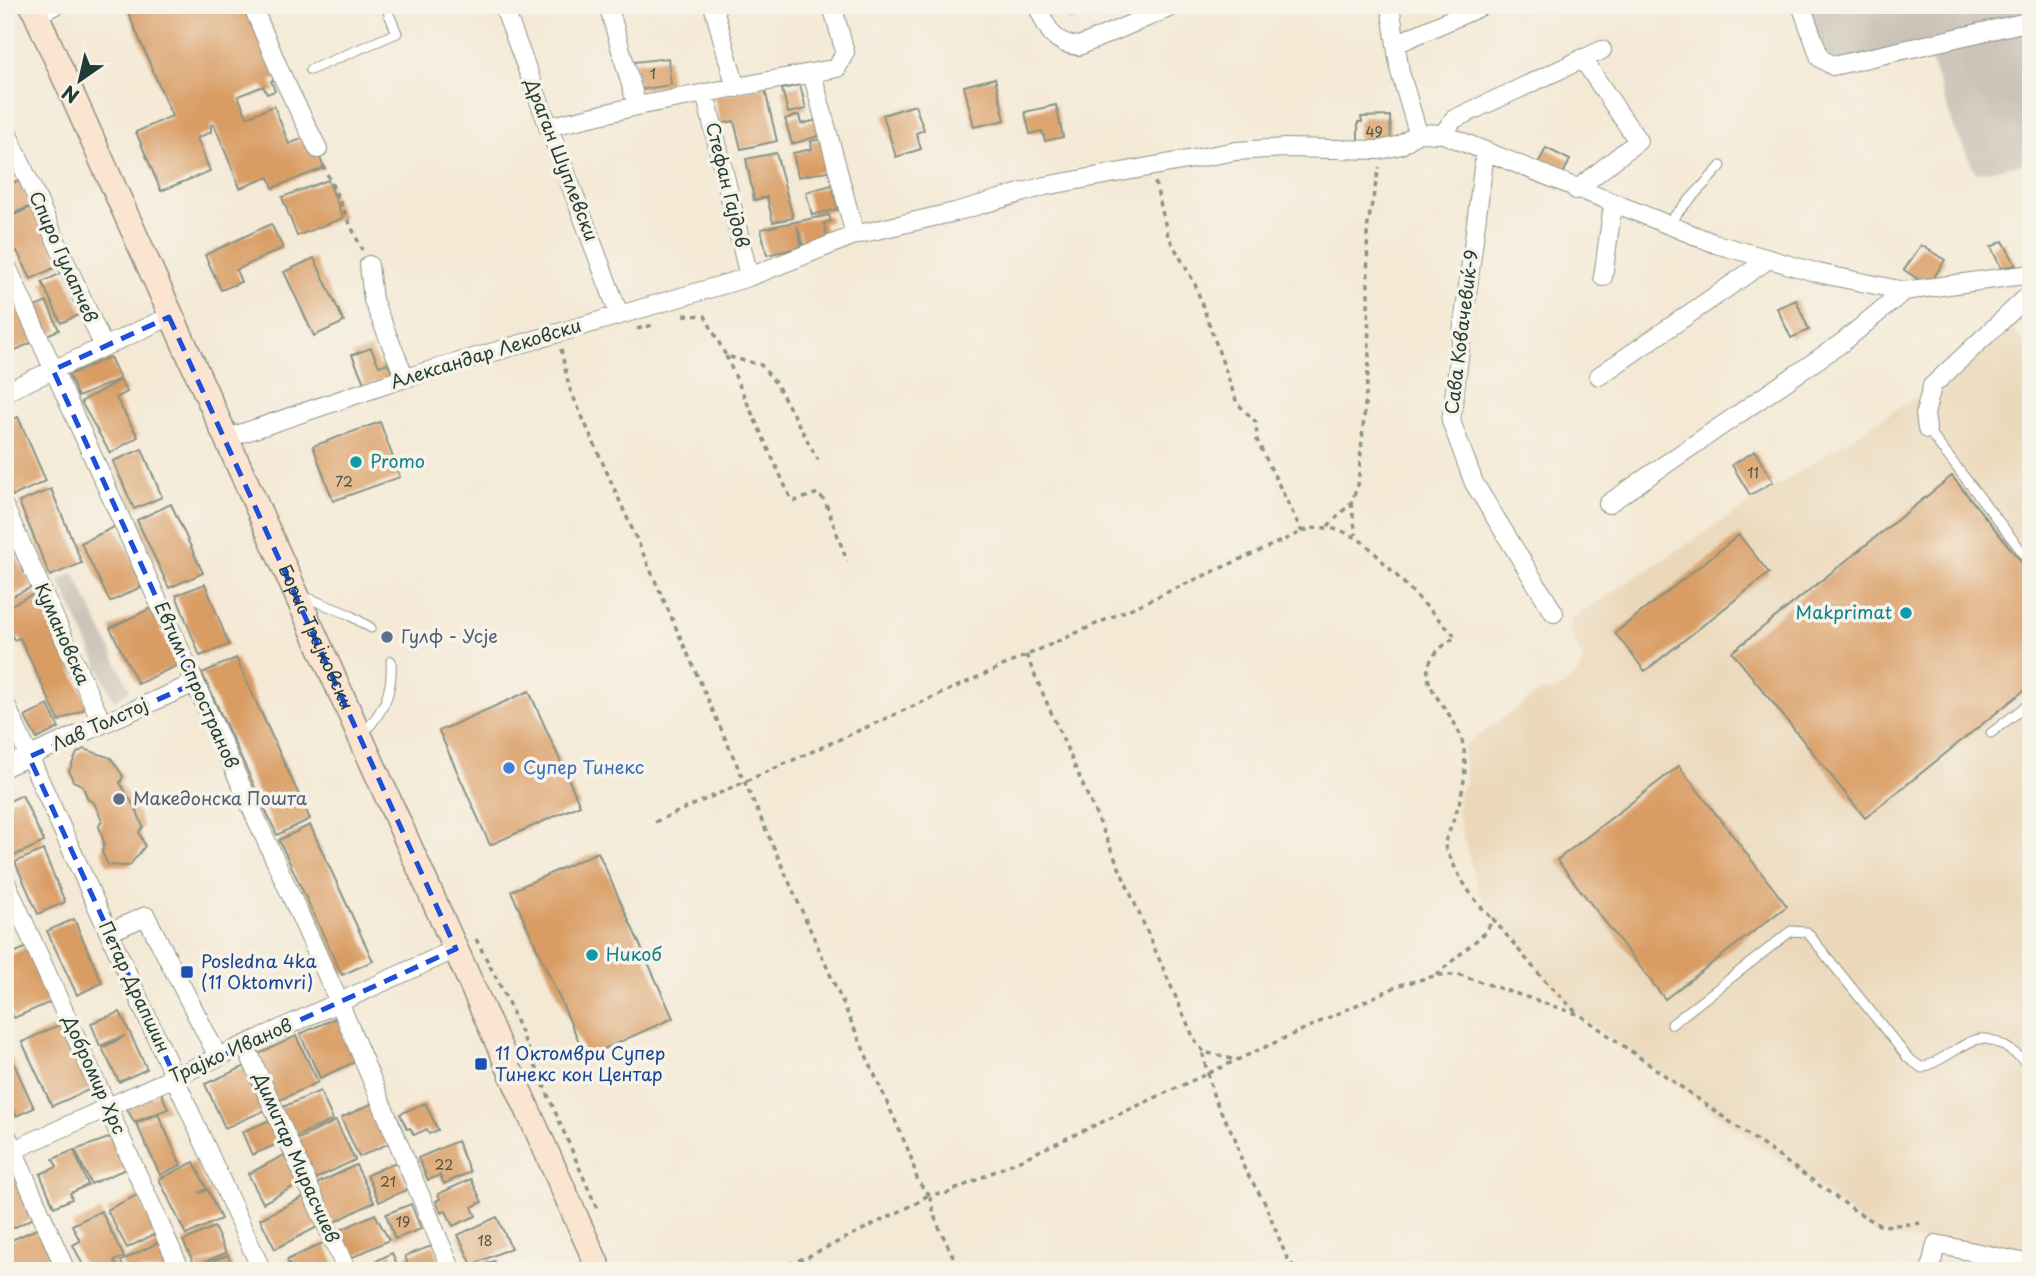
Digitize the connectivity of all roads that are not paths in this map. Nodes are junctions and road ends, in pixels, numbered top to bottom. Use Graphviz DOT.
graph roads {
  1 [pos="65,5"];
  2 [pos="252,5"];
  3 [pos="384,5"];
  4 [pos="503,5"];
  5 [pos="608,5"];
  6 [pos="713,5"];
  7 [pos="832,5"];
  8 [pos="1037,5"];
  9 [pos="1176,5"];
  10 [pos="1390,5"];
  11 [pos="1484,5"];
  12 [pos="1801,5"];
  13 [pos="35,12"];
  14 [pos="2031,21"];
  15 [pos="1396,44"];
  16 [pos="1602,50"];
  17 [pos="1582,58"];
  18 [pos="310,70"];
  19 [pos="812,73"];
  20 [pos="736,88"];
  21 [pos="705,93"];
  22 [pos="637,106"];
  23 [pos="548,127"];
  24 [pos="5,128"];
  25 [pos="1418,133"];
  26 [pos="1443,134"];
  27 [pos="318,149"];
  28 [pos="1485,152"];
  29 [pos="1721,166"];
  30 [pos="1576,190"];
  31 [pos="1613,204"];
  32 [pos="1667,224"];
  33 [pos="855,235"];
  34 [pos="1766,261"];
  35 [pos="369,265"];
  36 [pos="7,268"];
  37 [pos="2031,274"];
  38 [pos="749,277"];
  39 [pos="1603,277"];
  40 [pos="1904,291"];
  41 [pos="2031,293"];
  42 [pos="619,314"];
  43 [pos="169,317"];
  44 [pos="104,347"];
  45 [pos="53,370"];
  46 [pos="1599,376"];
  47 [pos="405,378"];
  48 [pos="5,393"];
  49 [pos="1927,429"];
  50 [pos="225,439"];
  51 [pos="1608,504"];
  52 [pos="5,508"];
  53 [pos="2031,563"];
  54 [pos="295,593"];
  55 [pos="1554,613"];
  56 [pos="370,628"];
  57 [pos="391,661"];
  58 [pos="195,683"];
  59 [pos="2031,702"];
  60 [pos="5,703"];
  61 [pos="102,723"];
  62 [pos="1991,733"];
  63 [pos="360,737"];
  64 [pos="29,757"];
  65 [pos="5,767"];
  66 [pos="5,880"];
  67 [pos="109,932"];
  68 [pos="466,944"];
  69 [pos="339,1002"];
  70 [pos="1672,1024"];
  71 [pos="245,1045"];
  72 [pos="218,1057"];
  73 [pos="2031,1066"];
  74 [pos="175,1077"];
  75 [pos="109,1106"];
  76 [pos="5,1131"];
  77 [pos="9,1152"];
  78 [pos="2031,1264"];
  79 [pos="66,1271"];
  80 [pos="181,1271"];
  81 [pos="262,1271"];
  82 [pos="347,1271"];
  83 [pos="452,1271"];
  84 [pos="600,1271"];
  85 [pos="1930,1271"];
  1 -- 13 [label="lane"];
  2 -- 27 [label="street"];
  3 -- 18 [label="lane"];
  4 -- 23 [label="street, Драган Шуплевски"];
  5 -- 22 [label="street"];
  6 -- 20 [label="street"];
  7 -- 19 [label="street"];
  8 -- 9 [label="street"];
  10 -- 15 [label="street"];
  11 -- 15 [label="street"];
  12 -- 14 [label="street"];
  13 -- 43 [label="street, Борис Трајковски"];
  15 -- 25 [label="street"];
  16 -- 17 [label="street"];
  17 -- 26 [label="street"];
  17 -- 30 [label="street"];
  19 -- 20 [label="street"];
  19 -- 33 [label="street"];
  20 -- 21 [label="street"];
  21 -- 22 [label="street"];
  21 -- 38 [label="street, Стефан Гајдов"];
  22 -- 23 [label="street"];
  23 -- 42 [label="street, Драган Шуплевски"];
  24 -- 44 [label="street, Спиро Гулапчев"];
  25 -- 26 [label="street"];
  25 -- 33 [label="street, Александар Лековски"];
  26 -- 28 [label="street"];
  28 -- 30 [label="street"];
  28 -- 55 [label="street, Сава Ковачевиќ-9"];
  29 -- 32 [label="lane"];
  30 -- 31 [label="street"];
  31 -- 32 [label="street"];
  31 -- 39 [label="street"];
  32 -- 34 [label="street"];
  33 -- 38 [label="street, Александар Лековски"];
  34 -- 40 [label="street"];
  34 -- 46 [label="street"];
  35 -- 47 [label="street"];
  36 -- 45 [label="street, Евтим Спространов"];
  37 -- 40 [label="street"];
  38 -- 42 [label="street, Александар Лековски"];
  40 -- 51 [label="street"];
  41 -- 49 [label="street"];
  42 -- 47 [label="street, Александар Лековски"];
  43 -- 44 [label="street"];
  43 -- 50 [label="street, Борис Трајковски"];
  44 -- 45 [label="street"];
  45 -- 48 [label="street"];
  45 -- 58 [label="street, Евтим Спространов"];
  47 -- 50 [label="street, Александар Лековски"];
  49 -- 53 [label="lane"];
  50 -- 54 [label="street, Борис Трајковски"];
  52 -- 61 [label="street, Кумановска"];
  54 -- 56 [label="lane"];
  54 -- 63 [label="street, Борис Трајковски"];
  57 -- 63 [label="lane"];
  58 -- 61 [label="street, Лав Толстој"];
  58 -- 69 [label="street, Евтим Спространов"];
  59 -- 62 [label="lane"];
  60 -- 64 [label="street, Петар Драпшин"];
  61 -- 64 [label="street, Лав Толстој"];
  63 -- 68 [label="street, Борис Трајковски"];
  64 -- 65 [label="street, Лав Толстој"];
  64 -- 67 [label="street, Петар Драпшин"];
  66 -- 75 [label="street, Добромир Хрс"];
  67 -- 72 [label="street"];
  67 -- 74 [label="street, Петар Драпшин"];
  68 -- 69 [label="street, Трајко Иванов"];
  68 -- 84 [label="street, Борис Трајковски"];
  69 -- 71 [label="street, Трајко Иванов"];
  69 -- 83 [label="street, Евтим Спространов"];
  70 -- 73 [label="lane"];
  71 -- 72 [label="street, Трајко Иванов"];
  71 -- 82 [label="street, Димитар Мирасчиев"];
  72 -- 74 [label="street, Трајко Иванов"];
  74 -- 75 [label="street, Трајко Иванов"];
  74 -- 81 [label="street, Петар Драпшин"];
  75 -- 77 [label="street, Трајко Иванов"];
  75 -- 80 [label="street, Добромир Хрс"];
  76 -- 77 [label="street"];
  77 -- 79 [label="street"];
  78 -- 85 [label="street"];
}
